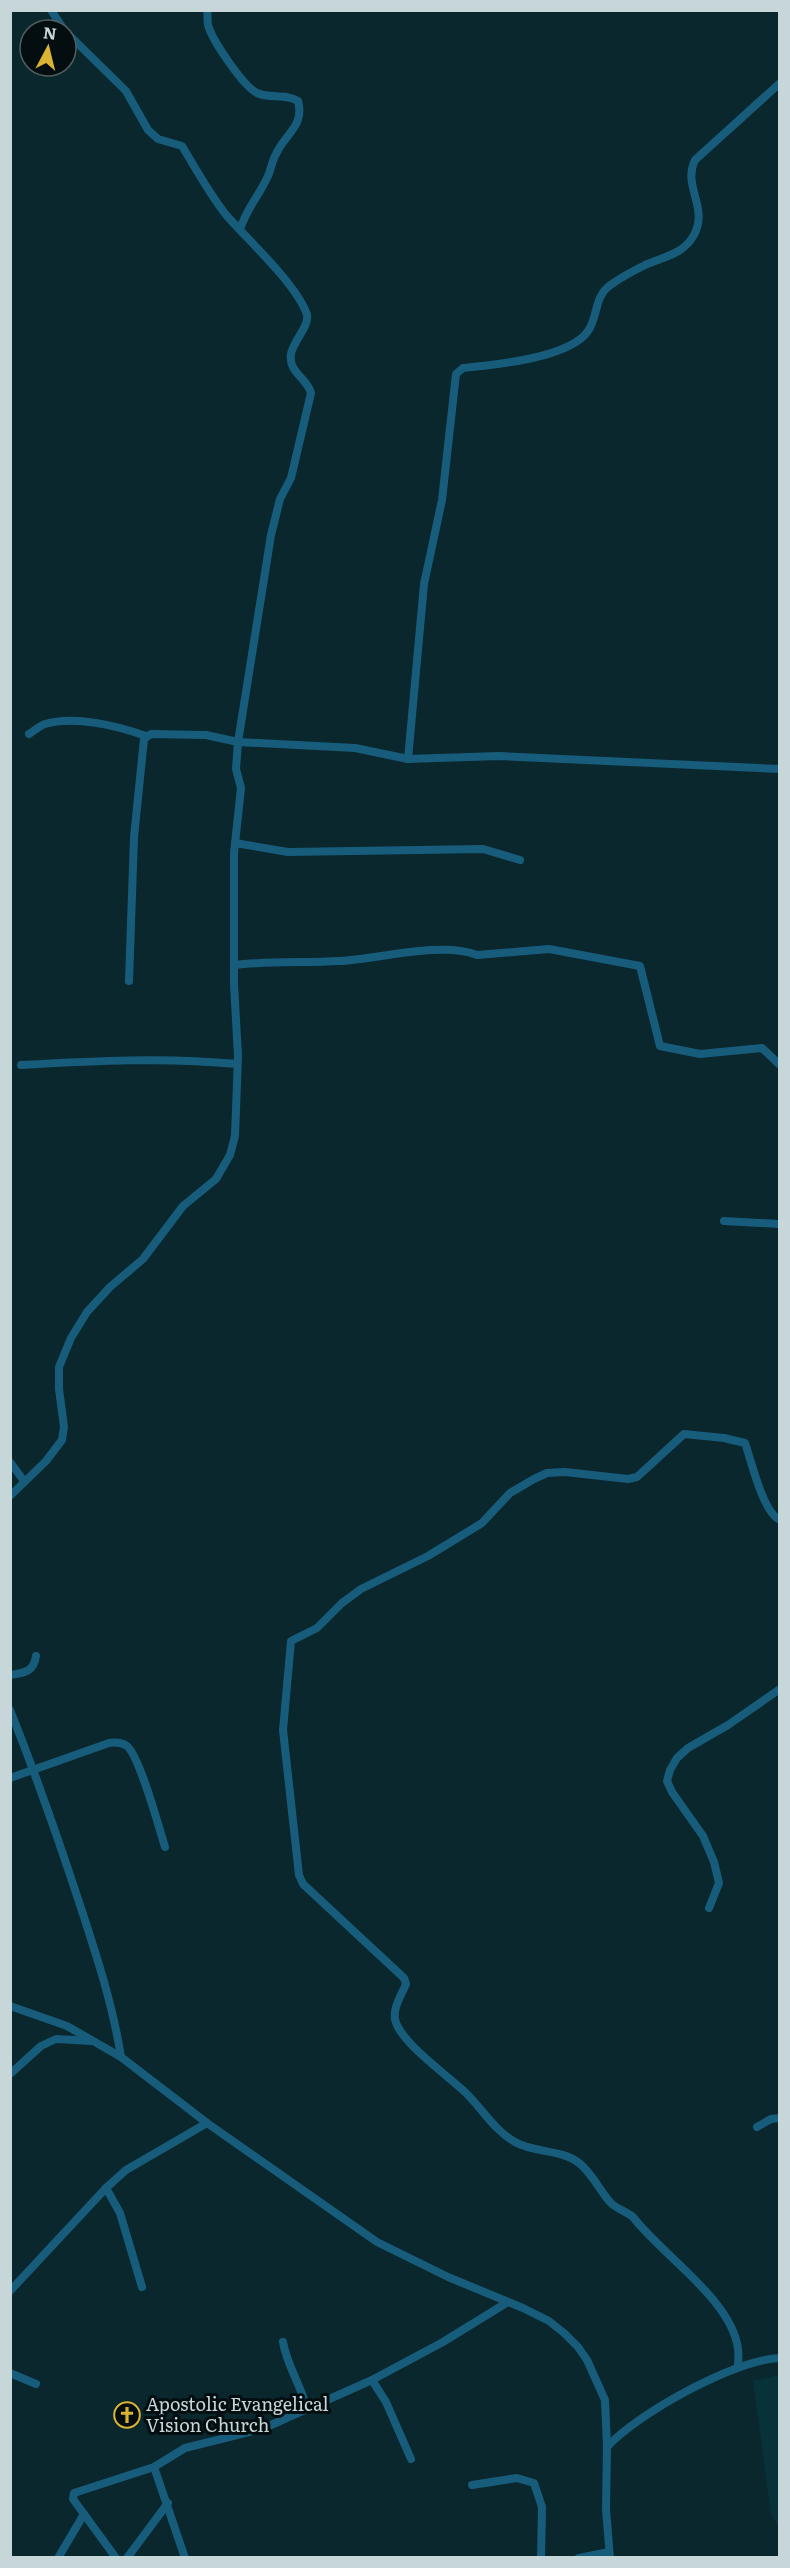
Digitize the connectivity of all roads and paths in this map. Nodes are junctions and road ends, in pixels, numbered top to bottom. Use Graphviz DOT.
graph roads {
  1 [pos="207,10"];
  2 [pos="78,44"];
  3 [pos="780,83"];
  4 [pos="240,229"];
  5 [pos="29,734"];
  6 [pos="146,736"];
  7 [pos="238,742"];
  8 [pos="408,759"];
  9 [pos="780,769"];
  10 [pos="235,843"];
  11 [pos="520,860"];
  12 [pos="234,965"];
  13 [pos="129,981"];
  14 [pos="237,1064"];
  15 [pos="21,1065"];
  16 [pos="780,1065"];
  17 [pos="724,1221"];
  18 [pos="780,1224"];
  19 [pos="10,1462"];
  20 [pos="24,1481"];
  21 [pos="10,1496"];
  22 [pos="780,1520"];
  23 [pos="36,1656"];
  24 [pos="10,1675"];
  25 [pos="780,1689"];
  26 [pos="10,1710"];
  27 [pos="34,1769"];
  28 [pos="10,1778"];
  29 [pos="165,1847"];
  30 [pos="709,1908"];
  31 [pos="10,2006"];
  32 [pos="93,2041"];
  33 [pos="121,2057"];
  34 [pos="10,2074"];
  35 [pos="780,2118"];
  36 [pos="207,2123"];
  37 [pos="757,2127"];
  38 [pos="106,2188"];
  39 [pos="142,2287"];
  40 [pos="10,2291"];
  41 [pos="508,2302"];
  42 [pos="283,2342"];
  43 [pos="780,2358"];
  44 [pos="738,2367"];
  45 [pos="10,2373"];
  46 [pos="372,2380"];
  47 [pos="36,2384"];
  48 [pos="307,2409"];
  49 [pos="608,2447"];
  50 [pos="411,2459"];
  51 [pos="154,2467"];
  52 [pos="472,2485"];
  53 [pos="168,2503"];
  54 [pos="84,2514"];
  55 [pos="610,2555"];
  56 [pos="58,2558"];
  57 [pos="116,2558"];
  58 [pos="127,2558"];
  59 [pos="185,2558"];
  60 [pos="541,2558"];
  61 [pos="579,2558"];
  1 -- 4 [label="street"];
  2 -- 4 [label="street"];
  3 -- 8 [label="street"];
  4 -- 7 [label="street"];
  5 -- 6 [label="street"];
  6 -- 7 [label="street"];
  6 -- 13 [label="street"];
  7 -- 8 [label="street"];
  7 -- 10 [label="street"];
  8 -- 9 [label="street"];
  10 -- 11 [label="street"];
  10 -- 12 [label="street"];
  12 -- 14 [label="street"];
  12 -- 16 [label="street"];
  14 -- 15 [label="street"];
  14 -- 20 [label="street"];
  17 -- 18 [label="street"];
  19 -- 20 [label="street"];
  20 -- 21 [label="street"];
  22 -- 44 [label="street"];
  23 -- 24 [label="street"];
  25 -- 30 [label="street"];
  26 -- 27 [label="street"];
  27 -- 28 [label="street"];
  27 -- 29 [label="street"];
  27 -- 33 [label="street"];
  31 -- 32 [label="street"];
  32 -- 33 [label="street"];
  32 -- 34 [label="street"];
  33 -- 36 [label="street"];
  35 -- 37 [label="street"];
  36 -- 38 [label="street"];
  36 -- 41 [label="street"];
  38 -- 39 [label="street"];
  38 -- 40 [label="street"];
  41 -- 46 [label="street"];
  41 -- 49 [label="street"];
  42 -- 48 [label="street"];
  43 -- 44 [label="street"];
  44 -- 49 [label="street"];
  45 -- 47 [label="street"];
  46 -- 48 [label="street"];
  46 -- 50 [label="street"];
  48 -- 51 [label="street"];
  49 -- 55 [label="street"];
  51 -- 53 [label="street"];
  51 -- 54 [label="street"];
  52 -- 60 [label="street"];
  53 -- 58 [label="street"];
  53 -- 59 [label="street"];
  54 -- 56 [label="street"];
  54 -- 57 [label="street"];
  55 -- 61 [label="street"];
}
